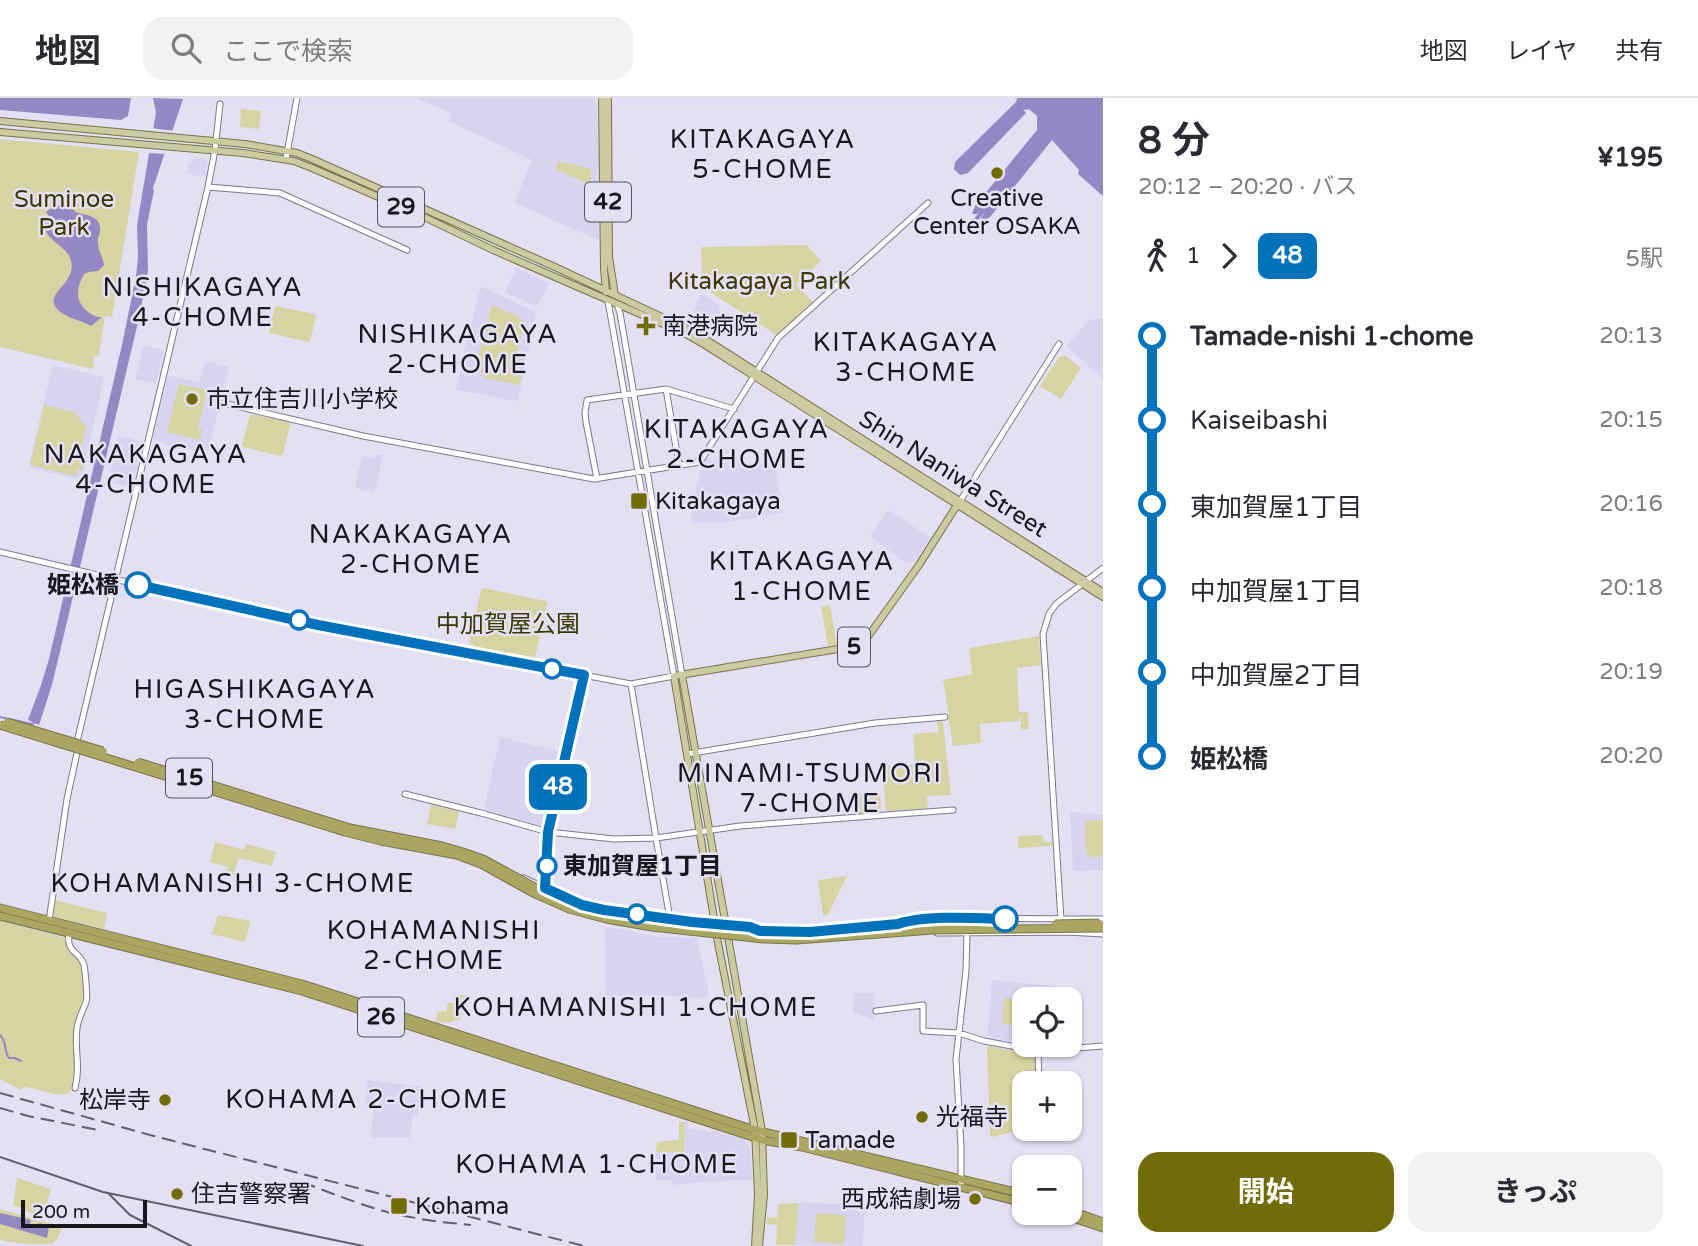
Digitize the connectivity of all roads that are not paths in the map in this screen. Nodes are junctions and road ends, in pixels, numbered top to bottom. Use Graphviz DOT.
graph roads {
  1 [pos="298,98"];
  2 [pos="602,98"];
  3 [pos="608,98"];
  4 [pos="220,104"];
  5 [pos="0,121"];
  6 [pos="0,132"];
  7 [pos="216,142"];
  8 [pos="215,150"];
  9 [pos="287,155"];
  10 [pos="208,187"];
  11 [pos="928,203"];
  12 [pos="407,250"];
  13 [pos="606,290"];
  14 [pos="614,294"];
  15 [pos="608,300"];
  16 [pos="617,304"];
  17 [pos="1059,345"];
  18 [pos="755,374"];
  19 [pos="666,389"];
  20 [pos="634,393"];
  21 [pos="624,395"];
  22 [pos="223,403"];
  23 [pos="734,409"];
  24 [pos="680,465"];
  25 [pos="647,471"];
  26 [pos="639,472"];
  27 [pos="597,479"];
  28 [pos="958,503"];
  29 [pos="0,552"];
  30 [pos="1103,568"];
  31 [pos="115,579"];
  32 [pos="1084,582"];
  33 [pos="1103,592"];
  34 [pos="1103,597"];
  35 [pos="584,675"];
  36 [pos="682,675"];
  37 [pos="674,676"];
  38 [pos="631,684"];
  39 [pos="945,717"];
  40 [pos="0,723"];
  41 [pos="696,753"];
  42 [pos="687,754"];
  43 [pos="404,794"];
  44 [pos="953,810"];
  45 [pos="709,830"];
  46 [pos="548,832"];
  47 [pos="699,832"];
  48 [pos="656,838"];
  49 [pos="365,839"];
  50 [pos="512,871"];
  51 [pos="545,888"];
  52 [pos="543,899"];
  53 [pos="0,908"];
  54 [pos="0,916"];
  55 [pos="968,918"];
  56 [pos="670,919"];
  57 [pos="603,920"];
  58 [pos="1061,920"];
  59 [pos="945,923"];
  60 [pos="1103,923"];
  61 [pos="48,924"];
  62 [pos="715,924"];
  63 [pos="725,925"];
  64 [pos="750,927"];
  65 [pos="69,929"];
  66 [pos="967,933"];
  67 [pos="1103,934"];
  68 [pos="717,936"];
  69 [pos="727,937"];
  70 [pos="876,1011"];
  71 [pos="959,1033"];
  72 [pos="1012,1046"];
  73 [pos="1103,1046"];
  74 [pos="1082,1048"];
  75 [pos="75,1088"];
  76 [pos="759,1134"];
  77 [pos="961,1183"];
  78 [pos="1012,1192"];
  79 [pos="1012,1199"];
  80 [pos="1082,1215"];
  81 [pos="1082,1221"];
  82 [pos="1103,1222"];
  83 [pos="1103,1228"];
  84 [pos="757,1246"];
  1 -- 9 [label="street"];
  2 -- 13 [label="main road, 42"];
  3 -- 14 [label="main road, 42"];
  4 -- 7 [label="street"];
  5 -- 7 [label="main road, Shin Naniwa Street / 29"];
  6 -- 8 [label="main road, Shin Naniwa Street / 29"];
  7 -- 8 [label="street"];
  7 -- 9 [label="main road, Shin Naniwa Street / 29"];
  8 -- 9 [label="main road, Shin Naniwa Street / 29"];
  8 -- 10 [label="street"];
  9 -- 13 [label="main road, Shin Naniwa Street / 29"];
  9 -- 15 [label="main road, Shin Naniwa Street / 29"];
  10 -- 12 [label="street"];
  10 -- 31 [label="street"];
  11 -- 18 [label="street"];
  13 -- 14 [label="main road, Shin Naniwa Street / 29"];
  13 -- 15 [label="main road, 42"];
  14 -- 16 [label="main road, 42"];
  14 -- 18 [label="main road, Shin Naniwa Street / 29"];
  15 -- 16 [label="main road, Shin Naniwa Street / 29"];
  15 -- 21 [label="street"];
  16 -- 18 [label="main road, Shin Naniwa Street / 29"];
  16 -- 20 [label="street"];
  17 -- 28 [label="street"];
  18 -- 23 [label="street"];
  18 -- 28 [label="main road, Shin Naniwa Street / 29"];
  19 -- 20 [label="street"];
  19 -- 23 [label="street"];
  19 -- 24 [label="street"];
  20 -- 21 [label="street"];
  20 -- 25 [label="street"];
  21 -- 26 [label="street"];
  21 -- 27 [label="street"];
  22 -- 27 [label="street"];
  23 -- 24 [label="street"];
  24 -- 25 [label="street"];
  25 -- 26 [label="street"];
  25 -- 36 [label="street"];
  26 -- 27 [label="street"];
  26 -- 37 [label="street"];
  28 -- 32 [label="main road, Shin Naniwa Street"];
  28 -- 36 [label="main road, 5"];
  29 -- 31 [label="street"];
  30 -- 32 [label="street"];
  31 -- 35 [label="street"];
  31 -- 61 [label="street"];
  32 -- 33 [label="main road, Shin Naniwa Street"];
  32 -- 34 [label="main road, Shin Naniwa Street"];
  32 -- 58 [label="street"];
  35 -- 38 [label="street"];
  35 -- 46 [label="street"];
  36 -- 37 [label="main road, 5"];
  36 -- 41 [label="main road"];
  37 -- 38 [label="street"];
  37 -- 42 [label="main road"];
  38 -- 48 [label="street"];
  39 -- 41 [label="street"];
  40 -- 59 [label="highway, 15, bridge"];
  40 -- 60 [label="highway, 15, bridge"];
  41 -- 42 [label="street"];
  41 -- 45 [label="main road"];
  42 -- 47 [label="main road"];
  43 -- 46 [label="street"];
  44 -- 45 [label="street"];
  45 -- 47 [label="street"];
  45 -- 63 [label="main road"];
  46 -- 48 [label="street"];
  46 -- 51 [label="street"];
  47 -- 48 [label="street"];
  47 -- 62 [label="main road"];
  48 -- 56 [label="street"];
  49 -- 52 [label="street"];
  50 -- 51 [label="street"];
  51 -- 56 [label="street"];
  53 -- 61 [label="highway, 26"];
  54 -- 61 [label="highway, 26"];
  55 -- 58 [label="street"];
  55 -- 64 [label="street"];
  55 -- 66 [label="street"];
  56 -- 62 [label="street"];
  57 -- 68 [label="street"];
  58 -- 60 [label="street"];
  59 -- 60 [label="highway, 15, bridge"];
  59 -- 64 [label="highway, 15, bridge"];
  61 -- 65 [label="highway, 26"];
  62 -- 63 [label="street"];
  62 -- 68 [label="main road"];
  63 -- 64 [label="street"];
  63 -- 69 [label="main road"];
  65 -- 75 [label="street"];
  65 -- 76 [label="highway, 26"];
  66 -- 67 [label="street"];
  66 -- 69 [label="street"];
  66 -- 71 [label="street"];
  68 -- 69 [label="street"];
  68 -- 76 [label="main road"];
  69 -- 76 [label="main road"];
  70 -- 71 [label="street"];
  71 -- 72 [label="street"];
  71 -- 77 [label="street"];
  73 -- 74 [label="street"];
  76 -- 77 [label="highway, 26"];
  76 -- 84 [label="main road"];
  77 -- 78 [label="highway, 26"];
  77 -- 79 [label="highway, 26"];
  80 -- 82 [label="highway"];
  81 -- 83 [label="highway"];
}
